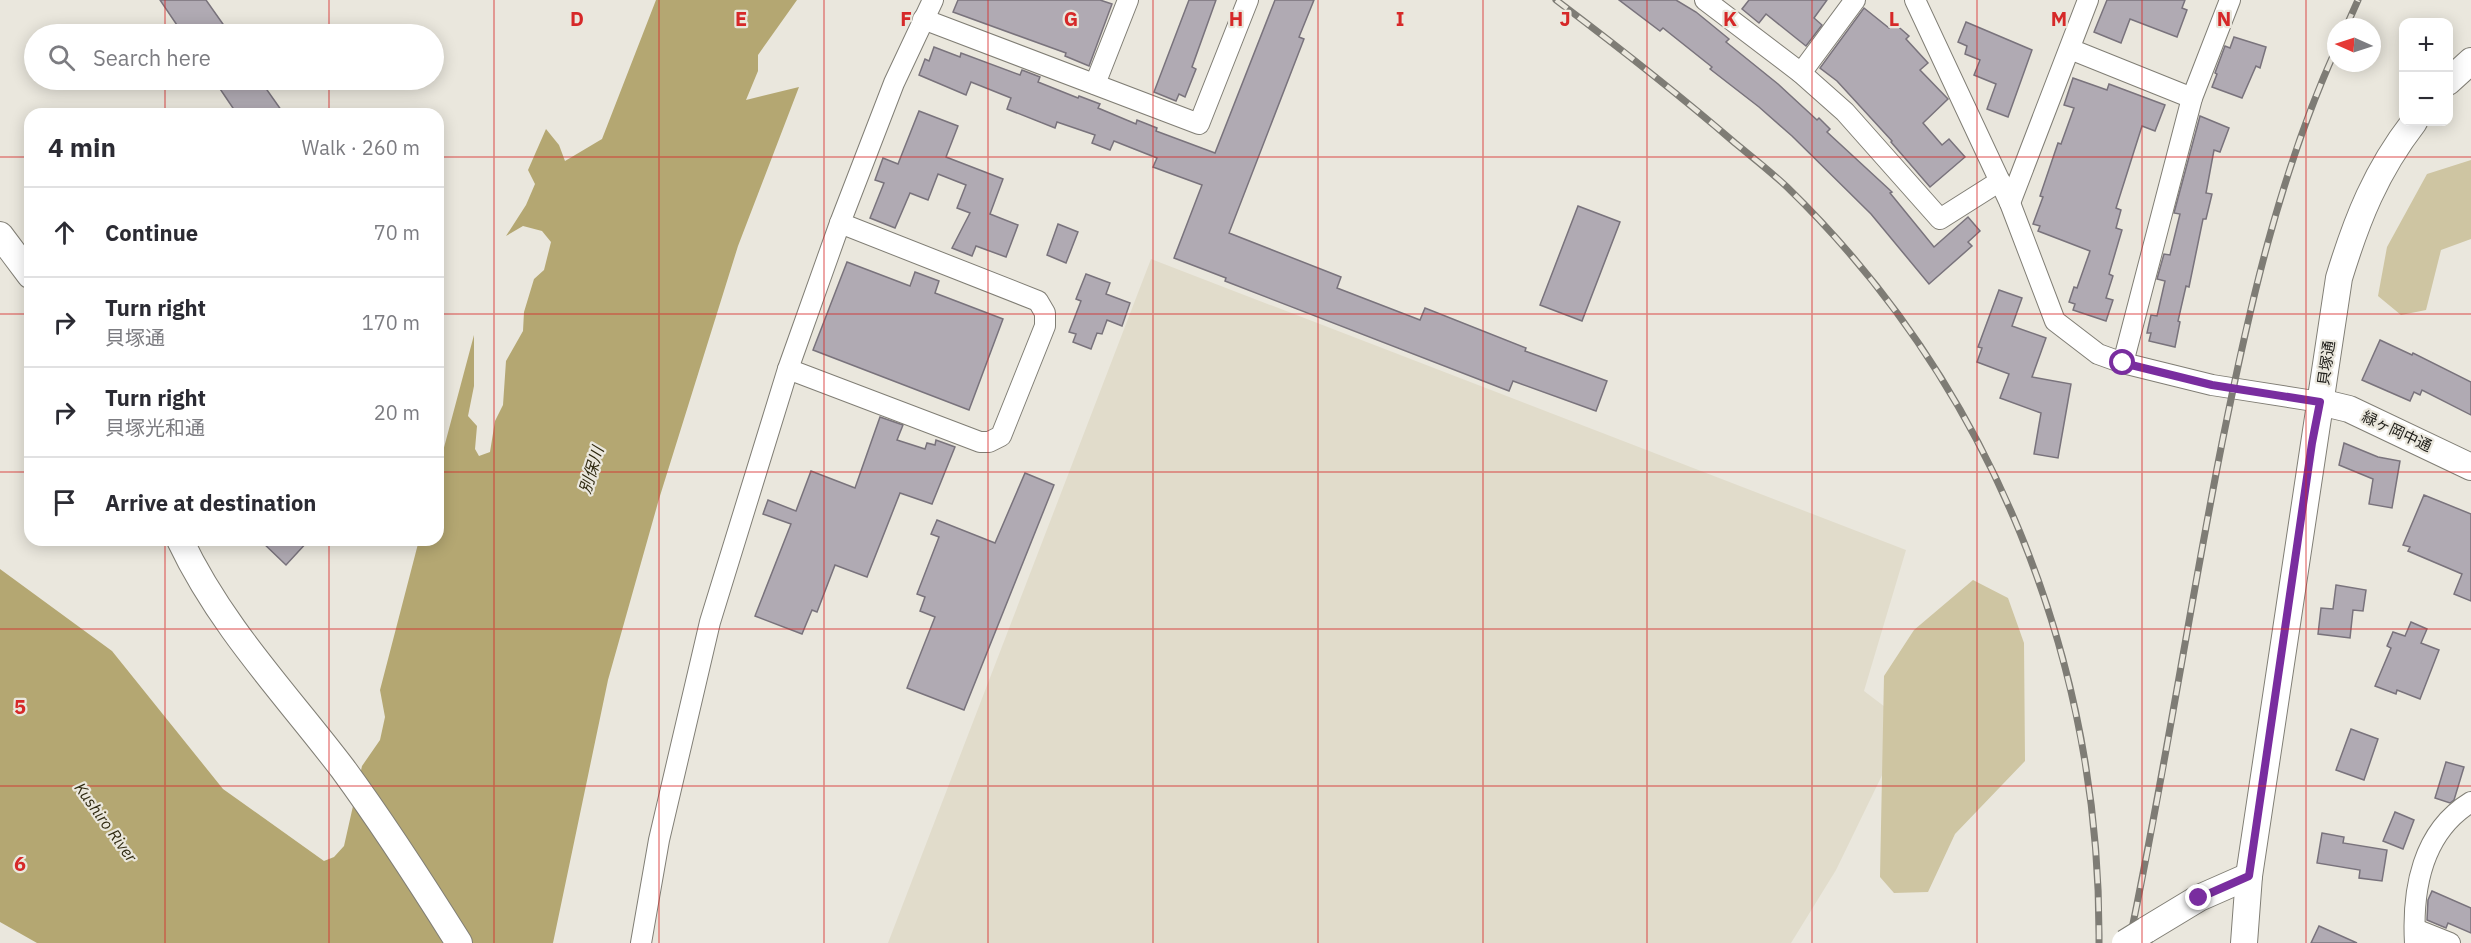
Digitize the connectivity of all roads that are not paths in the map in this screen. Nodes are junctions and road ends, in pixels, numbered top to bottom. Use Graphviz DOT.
graph roads {
  1 [pos="933,0"];
  2 [pos="1128,0"];
  3 [pos="1248,0"];
  4 [pos="1705,0"];
  5 [pos="1856,0"];
  6 [pos="1916,0"];
  7 [pos="2088,0"];
  8 [pos="2230,0"];
  9 [pos="923,19"];
  10 [pos="2070,49"];
  11 [pos="2471,61"];
  12 [pos="1802,73"];
  13 [pos="2453,77"];
  14 [pos="1095,84"];
  15 [pos="2192,98"];
  16 [pos="2411,126"];
  17 [pos="2000,181"];
  18 [pos="2010,202"];
  19 [pos="840,223"];
  20 [pos="4,241"];
  21 [pos="24,267"];
  22 [pos="2123,363"];
  23 [pos="788,369"];
  24 [pos="2320,402"];
  25 [pos="2471,467"];
  26 [pos="183,546"];
  27 [pos="2471,802"];
  28 [pos="2249,876"];
  29 [pos="2136,936"];
  30 [pos="2415,936"];
  31 [pos="459,943"];
  32 [pos="642,943"];
  33 [pos="2244,943"];
  34 [pos="2450,943"];
  1 -- 9 [label="street"];
  2 -- 14 [label="street"];
  3 -- 14 [label="street"];
  4 -- 12 [label="street"];
  5 -- 12 [label="street"];
  6 -- 17 [label="street"];
  7 -- 10 [label="street"];
  8 -- 15 [label="street"];
  9 -- 14 [label="street"];
  9 -- 19 [label="street"];
  10 -- 15 [label="street"];
  10 -- 18 [label="street"];
  11 -- 13 [label="street"];
  12 -- 17 [label="street"];
  15 -- 22 [label="street"];
  16 -- 24 [label="street, 貝塚通"];
  17 -- 18 [label="street"];
  18 -- 22 [label="street"];
  19 -- 23 [label="street"];
  19 -- 23 [label="street"];
  20 -- 21 [label="street"];
  22 -- 24 [label="street"];
  23 -- 32 [label="street"];
  24 -- 25 [label="street, 緑ヶ岡中通"];
  24 -- 28 [label="street, 貝塚通"];
  26 -- 31 [label="street"];
  27 -- 30 [label="street"];
  28 -- 29 [label="street"];
  28 -- 33 [label="street, 貝塚通"];
  30 -- 34 [label="street"];
}
